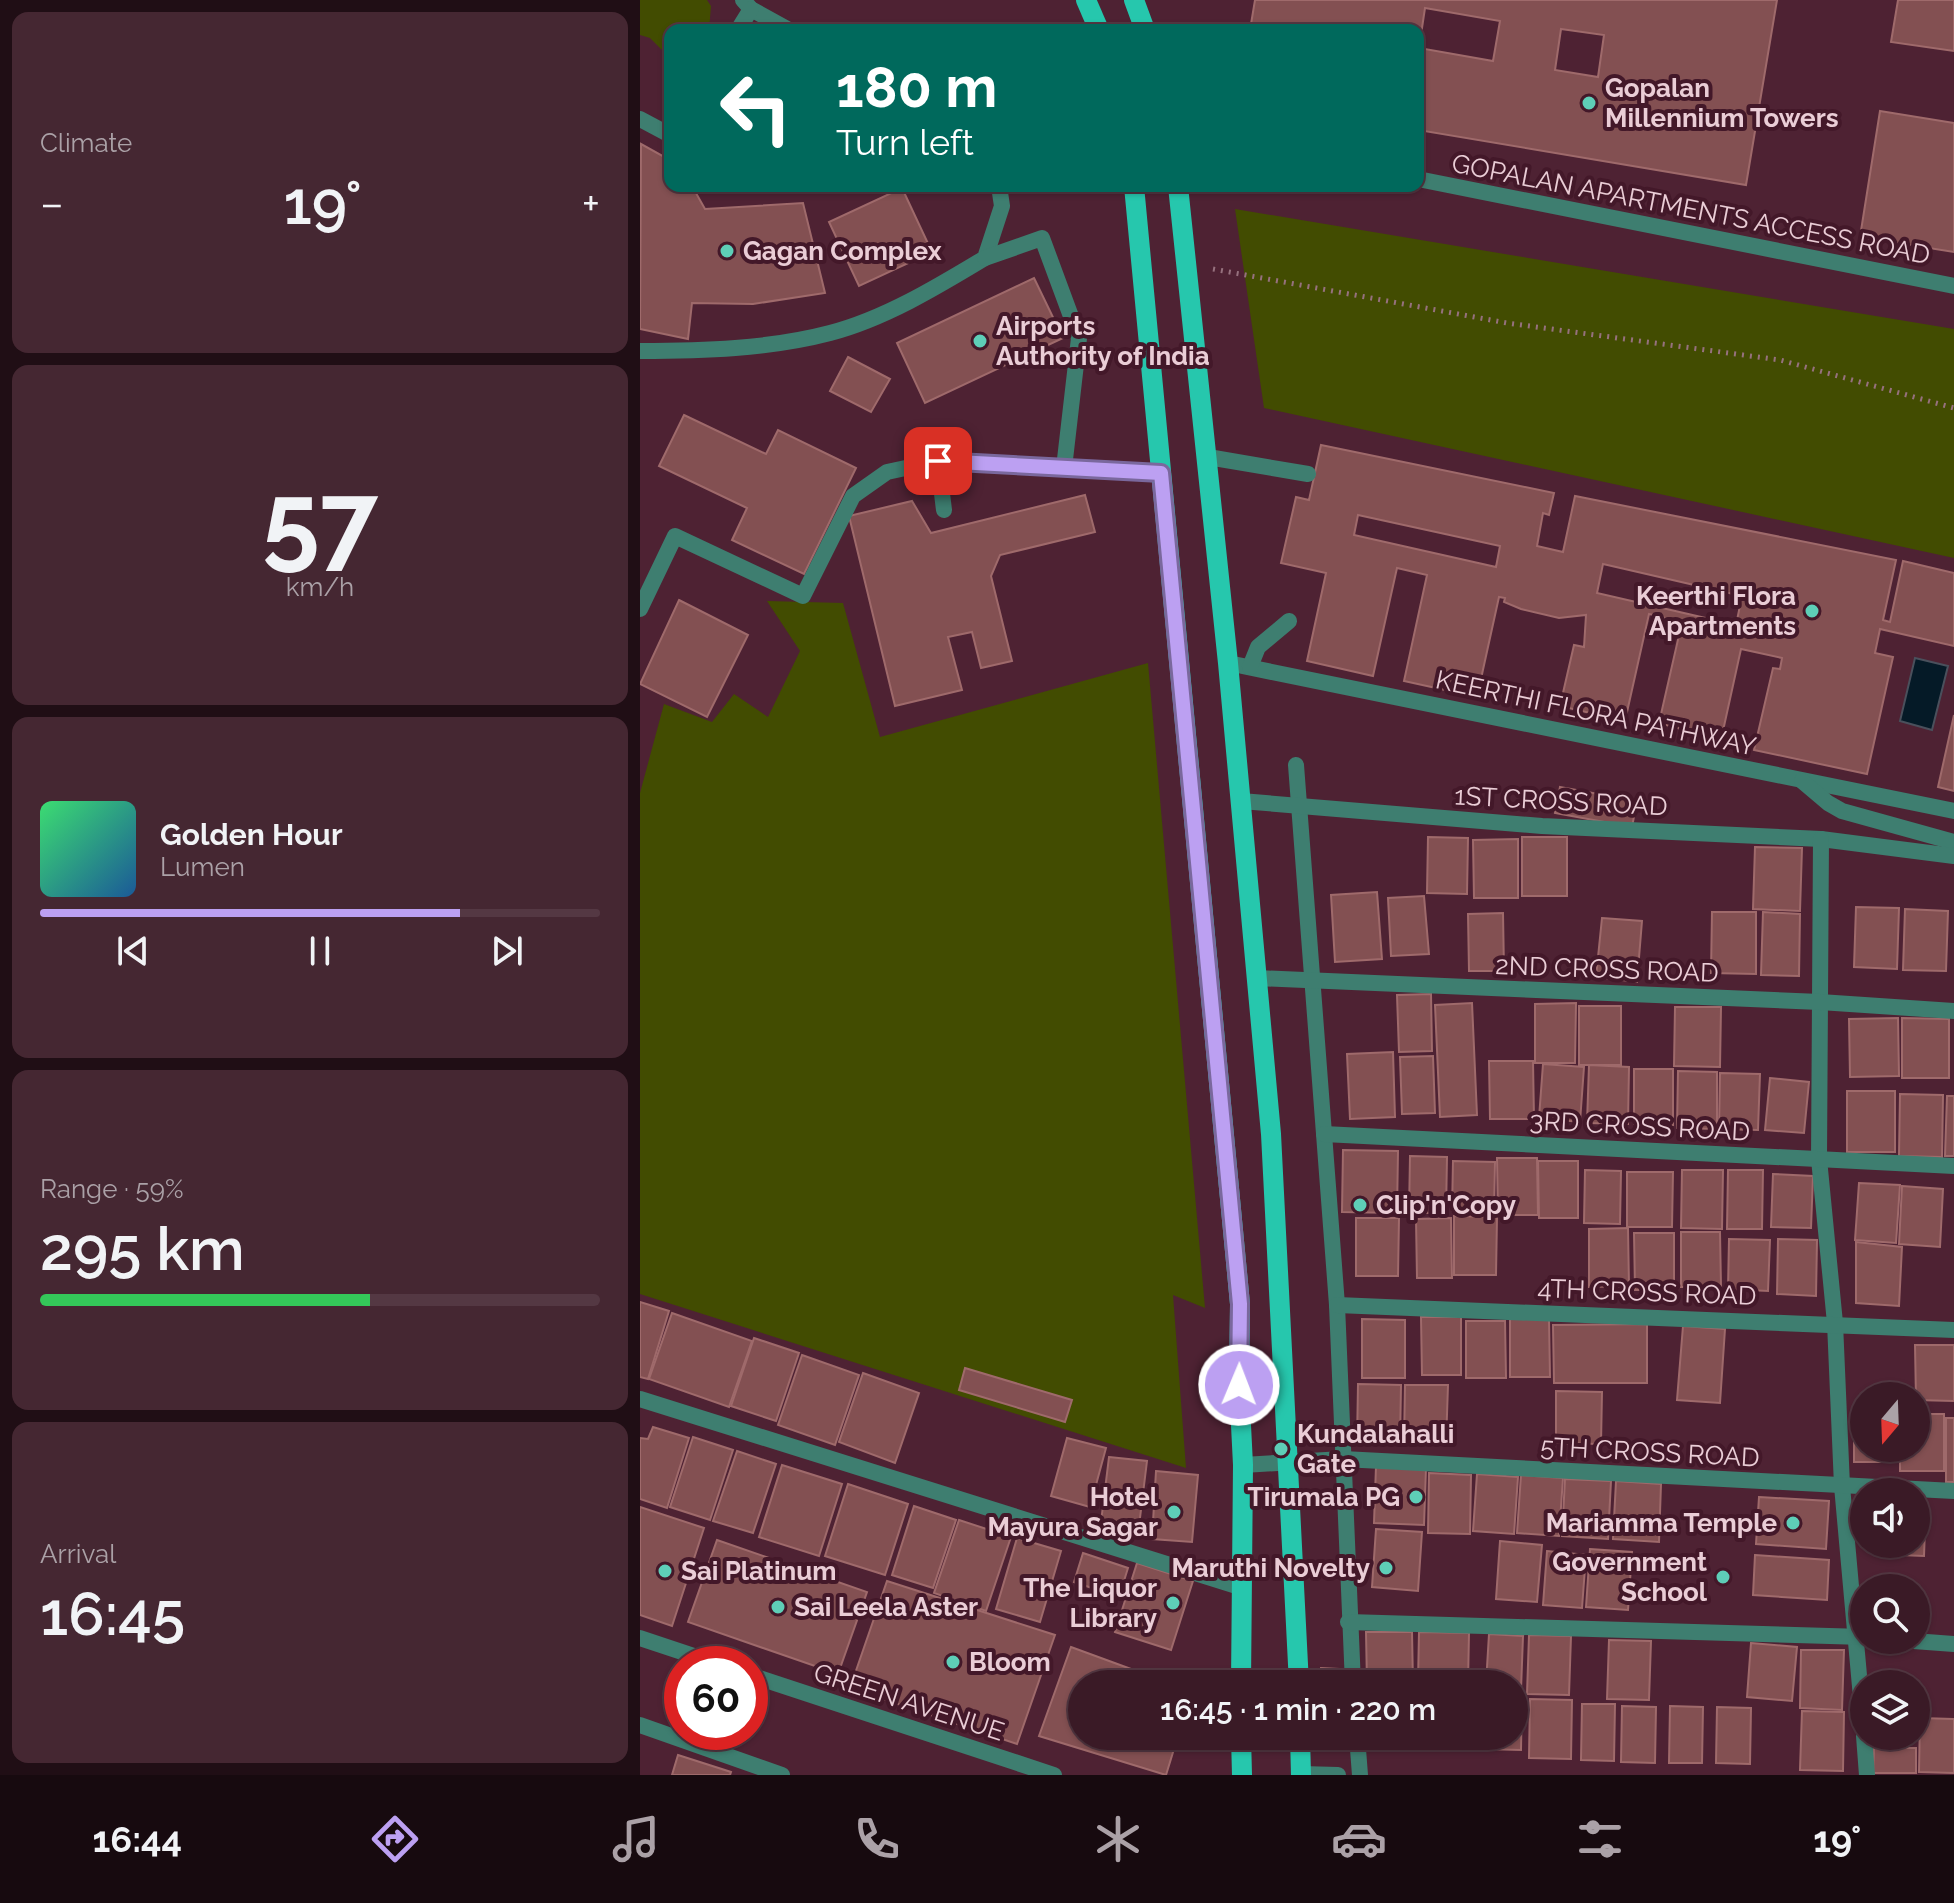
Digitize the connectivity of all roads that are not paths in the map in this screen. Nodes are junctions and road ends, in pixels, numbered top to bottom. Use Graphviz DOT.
graph roads {
  1 [pos="1086,0"];
  2 [pos="1134,0"];
  3 [pos="747,5"];
  4 [pos="740,24"];
  5 [pos="779,24"];
  6 [pos="1096,24"];
  7 [pos="1143,24"];
  8 [pos="640,119"];
  9 [pos="664,131"];
  10 [pos="1424,180"];
  11 [pos="1000,192"];
  12 [pos="1135,192"];
  13 [pos="1179,192"];
  14 [pos="985,258"];
  15 [pos="1954,286"];
  16 [pos="640,351"];
  17 [pos="1208,457"];
  18 [pos="938,461"];
  19 [pos="1064,468"];
  20 [pos="1161,473"];
  21 [pos="1308,474"];
  22 [pos="944,510"];
  23 [pos="640,609"];
  24 [pos="1289,621"];
  25 [pos="1228,663"];
  26 [pos="1250,667"];
  27 [pos="1296,765"];
  28 [pos="1802,780"];
  29 [pos="1241,801"];
  30 [pos="1299,807"];
  31 [pos="1954,811"];
  32 [pos="1821,839"];
  33 [pos="1954,842"];
  34 [pos="1954,856"];
  35 [pos="1257,978"];
  36 [pos="1312,980"];
  37 [pos="1820,1002"];
  38 [pos="1954,1011"];
  39 [pos="1324,1134"];
  40 [pos="1819,1159"];
  41 [pos="1954,1166"];
  42 [pos="1337,1305"];
  43 [pos="1835,1323"];
  44 [pos="1954,1330"];
  45 [pos="640,1399"];
  46 [pos="1343,1459"];
  47 [pos="1290,1464"];
  48 [pos="1243,1465"];
  49 [pos="1842,1486"];
  50 [pos="1954,1491"];
  51 [pos="1853,1574"];
  52 [pos="1240,1587"];
  53 [pos="1348,1622"];
  54 [pos="1850,1637"];
  55 [pos="640,1638"];
  56 [pos="1930,1642"];
  57 [pos="1954,1644"];
  58 [pos="664,1646"];
  59 [pos="1241,1670"];
  60 [pos="1298,1670"];
  61 [pos="1352,1670"];
  62 [pos="768,1681"];
  63 [pos="640,1725"];
  64 [pos="1241,1750"];
  65 [pos="1300,1750"];
  66 [pos="1358,1750"];
  67 [pos="1865,1750"];
  68 [pos="782,1775"];
  69 [pos="1054,1775"];
  70 [pos="1242,1775"];
  71 [pos="1301,1775"];
  72 [pos="1338,1775"];
  73 [pos="1360,1775"];
  74 [pos="1867,1775"];
  1 -- 6 [label="main road"];
  2 -- 7 [label="main road"];
  3 -- 4 [label="street"];
  3 -- 5 [label="street"];
  8 -- 9 [label="street"];
  10 -- 15 [label="street, GOPALAN APARTMENTS ACCESS ROAD"];
  11 -- 14 [label="street"];
  12 -- 20 [label="main road"];
  13 -- 17 [label="main road"];
  14 -- 16 [label="street"];
  14 -- 19 [label="street"];
  17 -- 21 [label="street"];
  17 -- 25 [label="main road"];
  18 -- 19 [label="street"];
  18 -- 22 [label="street"];
  18 -- 23 [label="street"];
  19 -- 20 [label="street"];
  20 -- 48 [label="main road"];
  24 -- 26 [label="street"];
  25 -- 26 [label="street, KEERTHI FLORA PATHWAY"];
  25 -- 29 [label="main road"];
  26 -- 28 [label="street, KEERTHI FLORA PATHWAY"];
  27 -- 30 [label="street"];
  28 -- 31 [label="street, KEERTHI FLORA PATHWAY"];
  28 -- 33 [label="street"];
  29 -- 30 [label="street, 1ST CROSS ROAD"];
  29 -- 35 [label="main road"];
  30 -- 32 [label="street, 1ST CROSS ROAD"];
  30 -- 36 [label="street"];
  32 -- 34 [label="street, 1ST CROSS ROAD"];
  32 -- 37 [label="street"];
  35 -- 36 [label="street, 2ND CROSS ROAD"];
  35 -- 47 [label="main road"];
  36 -- 37 [label="street, 2ND CROSS ROAD"];
  36 -- 39 [label="street"];
  37 -- 38 [label="street, 2ND CROSS ROAD"];
  37 -- 40 [label="street"];
  39 -- 40 [label="street, 3RD CROSS ROAD"];
  39 -- 42 [label="street"];
  40 -- 41 [label="street, 3RD CROSS ROAD"];
  40 -- 43 [label="street"];
  42 -- 43 [label="street, 4TH CROSS ROAD"];
  42 -- 46 [label="street"];
  43 -- 44 [label="street, 4TH CROSS ROAD"];
  43 -- 49 [label="street"];
  45 -- 52 [label="street"];
  46 -- 47 [label="street, 5TH CROSS ROAD"];
  46 -- 49 [label="street, 5TH CROSS ROAD"];
  46 -- 53 [label="street"];
  47 -- 48 [label="street, 5TH CROSS ROAD"];
  47 -- 60 [label="main road"];
  48 -- 52 [label="main road"];
  49 -- 50 [label="street, 5TH CROSS ROAD"];
  49 -- 51 [label="street"];
  52 -- 59 [label="main road"];
  53 -- 54 [label="street"];
  53 -- 61 [label="street"];
  55 -- 58 [label="street"];
  56 -- 57 [label="street"];
  62 -- 69 [label="street, GREEN AVENUE"];
  63 -- 68 [label="street"];
  64 -- 70 [label="main road"];
  65 -- 71 [label="main road"];
  66 -- 73 [label="street"];
  67 -- 74 [label="street"];
  71 -- 72 [label="street"];
}
